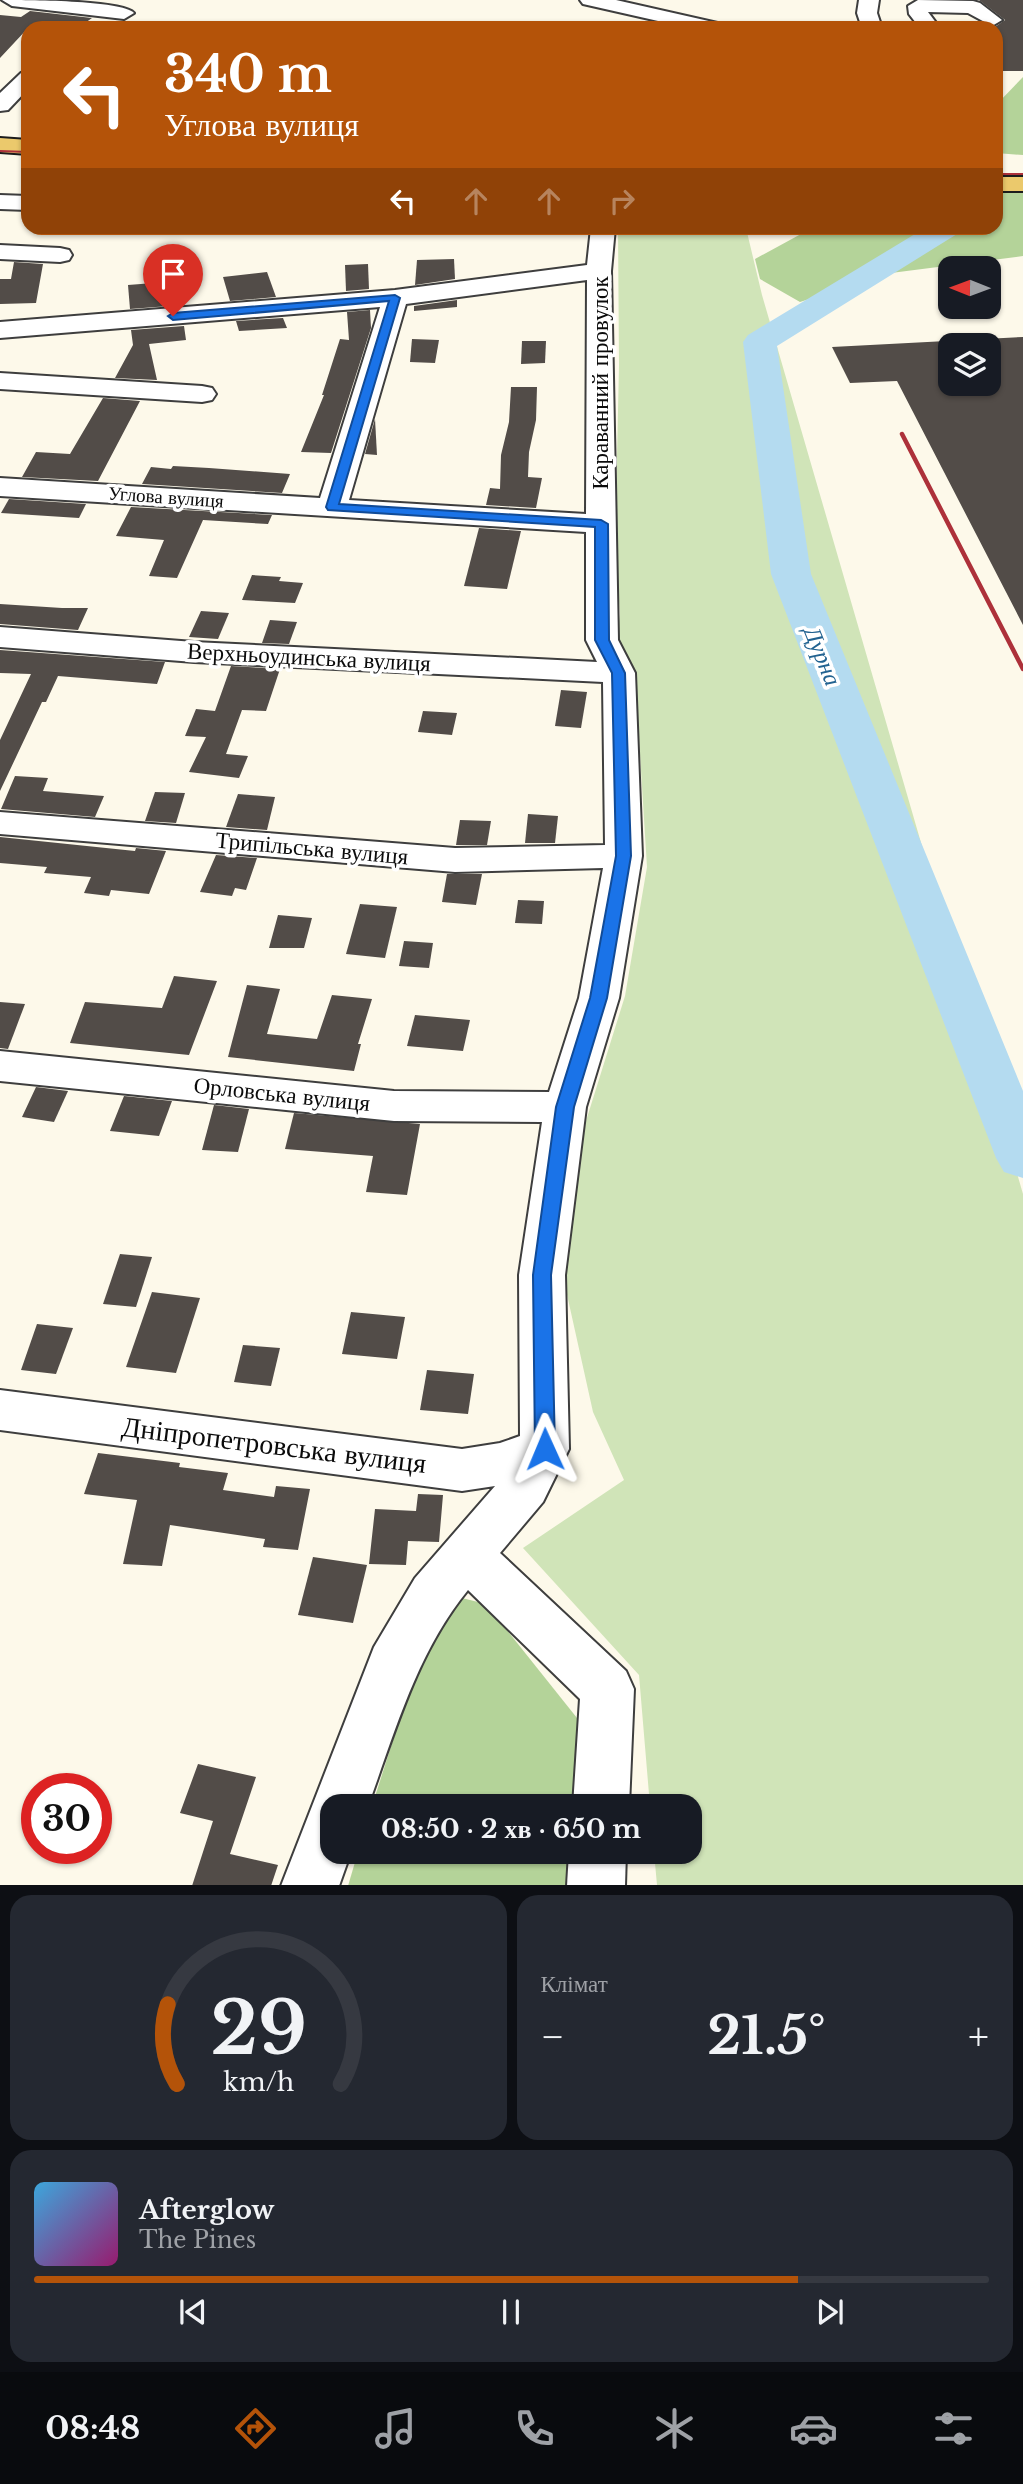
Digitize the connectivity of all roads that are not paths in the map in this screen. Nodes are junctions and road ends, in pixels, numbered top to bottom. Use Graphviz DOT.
graph roads {
  1 [pos="12,0"];
  2 [pos="590,0"];
  3 [pos="659,0"];
  4 [pos="869,0"];
  5 [pos="131,6"];
  6 [pos="992,20"];
  7 [pos="110,21"];
  8 [pos="665,21"];
  9 [pos="671,21"];
  10 [pos="870,21"];
  11 [pos="924,21"];
  12 [pos="17,81"];
  13 [pos="0,105"];
  14 [pos="0,145"];
  15 [pos="21,146"];
  16 [pos="0,156"];
  17 [pos="21,157"];
  18 [pos="1003,170"];
  19 [pos="1023,170"];
  20 [pos="1003,184"];
  21 [pos="1023,184"];
  22 [pos="0,202"];
  23 [pos="21,203"];
  24 [pos="603,235"];
  25 [pos="0,253"];
  26 [pos="60,255"];
  27 [pos="600,271"];
  28 [pos="395,298"];
  29 [pos="2,334"];
  30 [pos="0,381"];
  31 [pos="202,394"];
  32 [pos="0,487"];
  33 [pos="332,507"];
  34 [pos="601,524"];
  35 [pos="0,637"];
  36 [pos="619,673"];
  37 [pos="0,823"];
  38 [pos="624,856"];
  39 [pos="0,1066"];
  40 [pos="565,1107"];
  41 [pos="0,1410"];
  42 [pos="545,1449"];
  43 [pos="471,1551"];
  44 [pos="344,1794"];
  45 [pos="602,1794"];
  46 [pos="320,1858"];
  47 [pos="597,1864"];
  48 [pos="310,1885"];
  49 [pos="596,1885"];
  1 -- 5 [label="street"];
  2 -- 8 [label="street"];
  3 -- 9 [label="street"];
  4 -- 10 [label="street"];
  5 -- 7 [label="street"];
  6 -- 11 [label="street"];
  12 -- 13 [label="street"];
  14 -- 15 [label="main road"];
  16 -- 17 [label="main road"];
  18 -- 19 [label="main road"];
  20 -- 21 [label="main road"];
  22 -- 23 [label="street"];
  24 -- 27 [label="street, Караванний провулок"];
  25 -- 26 [label="street"];
  27 -- 28 [label="street"];
  27 -- 34 [label="street, Караванний провулок"];
  28 -- 29 [label="street"];
  28 -- 33 [label="street"];
  30 -- 31 [label="street"];
  32 -- 33 [label="street, Углова вулиця"];
  33 -- 34 [label="street, Углова вулиця"];
  34 -- 36 [label="street, Караванний провулок"];
  35 -- 36 [label="street, Верхньоудинська вулиця"];
  36 -- 38 [label="street, Караванний провулок"];
  37 -- 38 [label="street, Трипільська вулиця"];
  38 -- 40 [label="street, Караванний провулок"];
  39 -- 40 [label="street, Орловська вулиця"];
  40 -- 42 [label="street, Караванний провулок"];
  41 -- 42 [label="street, Дніпропетровська вулиця"];
  42 -- 43 [label="street, Караванний провулок"];
  43 -- 44 [label="street, Караванний провулок"];
  43 -- 45 [label="street"];
  46 -- 48 [label="street"];
  47 -- 49 [label="street"];
}
